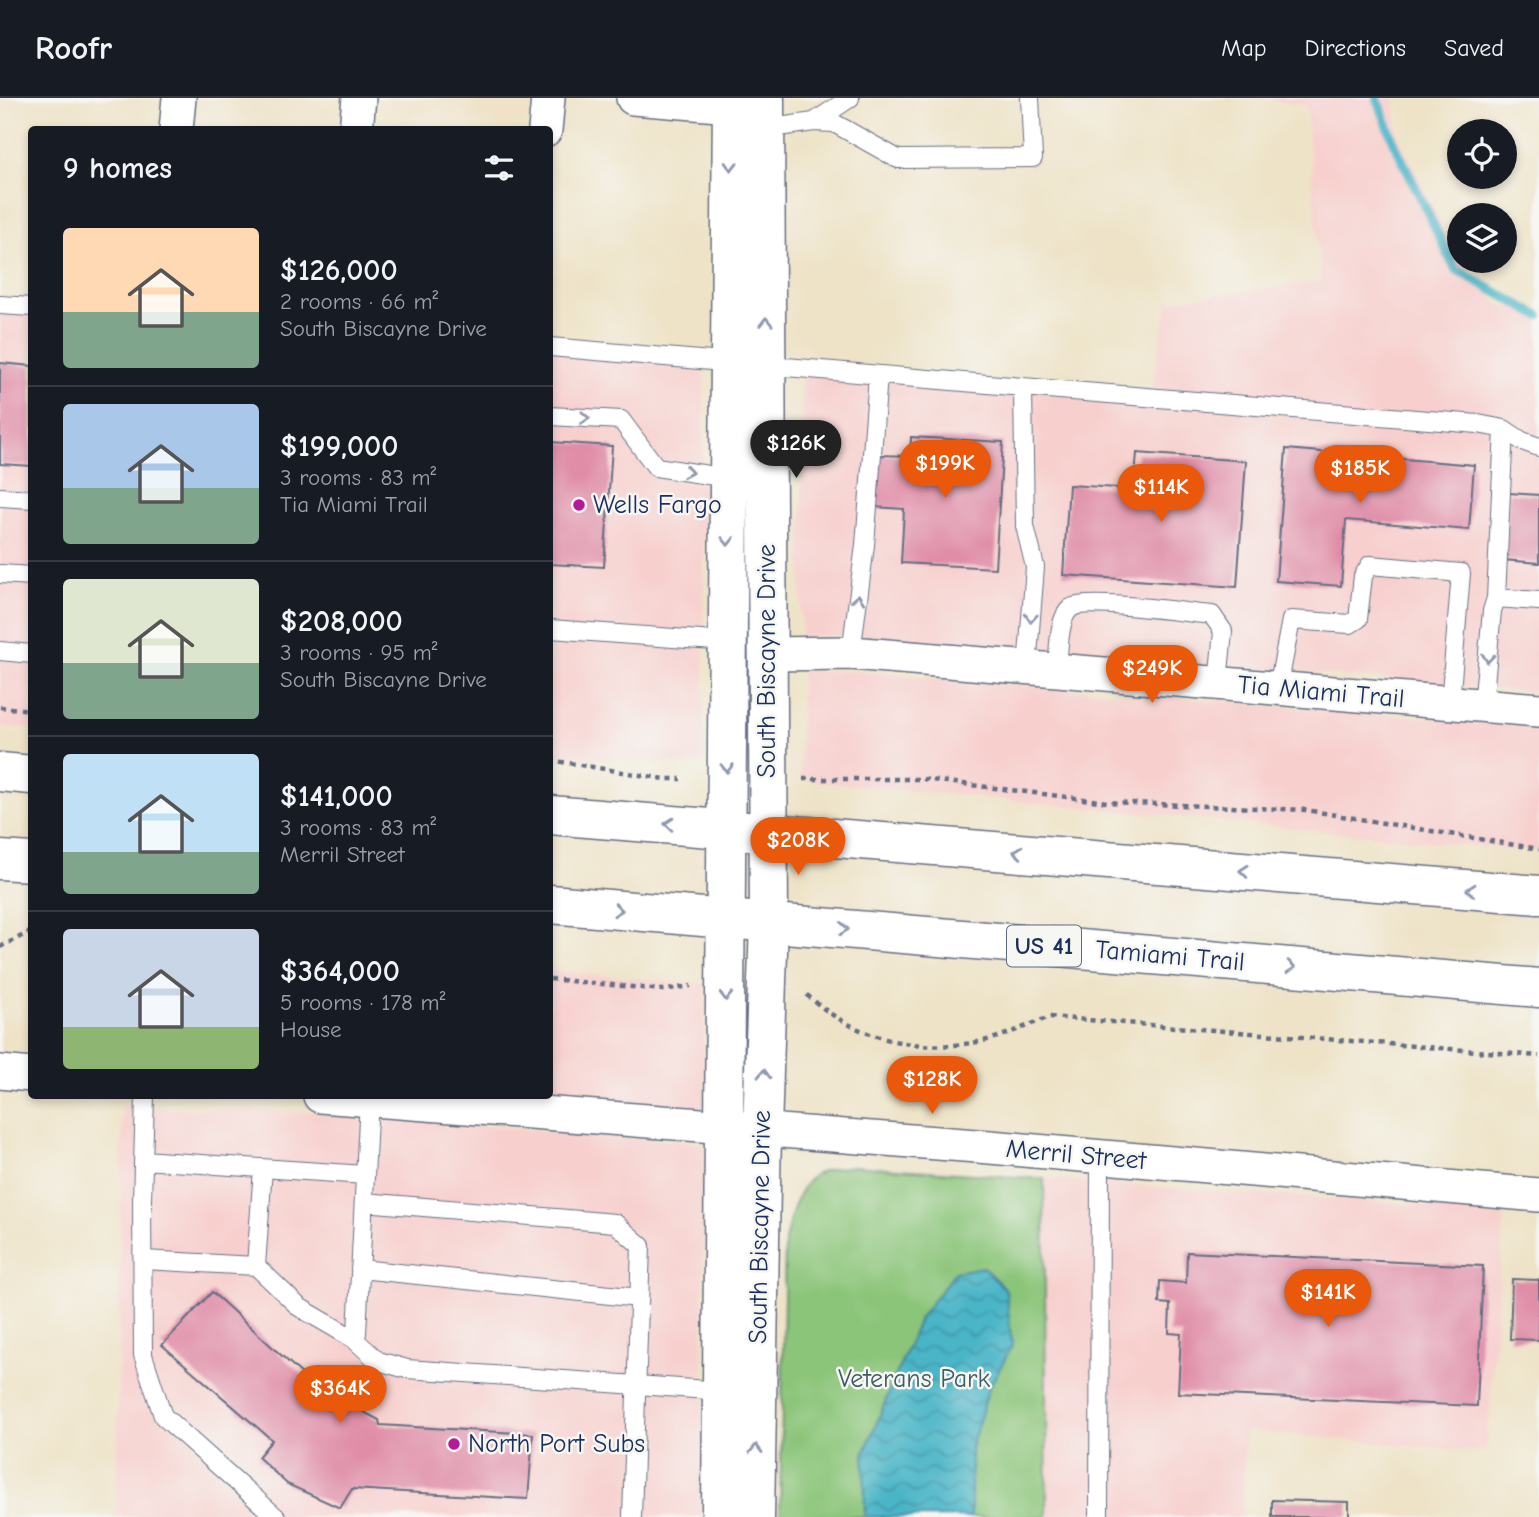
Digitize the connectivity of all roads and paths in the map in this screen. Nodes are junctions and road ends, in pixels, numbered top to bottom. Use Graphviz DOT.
graph roads {
  1 [pos="179,98"];
  2 [pos="359,98"];
  3 [pos="548,98"];
  4 [pos="633,98"];
  5 [pos="850,98"];
  6 [pos="1030,98"];
  7 [pos="752,108"];
  8 [pos="814,122"];
  9 [pos="176,126"];
  10 [pos="356,126"];
  11 [pos="545,126"];
  12 [pos="0,305"];
  13 [pos="28,307"];
  14 [pos="553,347"];
  15 [pos="748,364"];
  16 [pos="878,376"];
  17 [pos="1023,387"];
  18 [pos="553,416"];
  19 [pos="1504,429"];
  20 [pos="1539,447"];
  21 [pos="728,478"];
  22 [pos="0,497"];
  23 [pos="28,499"];
  24 [pos="0,574"];
  25 [pos="28,576"];
  26 [pos="1539,601"];
  27 [pos="1494,604"];
  28 [pos="553,629"];
  29 [pos="728,642"];
  30 [pos="0,651"];
  31 [pos="851,653"];
  32 [pos="28,654"];
  33 [pos="767,654"];
  34 [pos="1042,670"];
  35 [pos="1219,683"];
  36 [pos="1278,688"];
  37 [pos="1450,703"];
  38 [pos="1483,705"];
  39 [pos="0,707"];
  40 [pos="28,710"];
  41 [pos="1539,710"];
  42 [pos="553,760"];
  43 [pos="0,772"];
  44 [pos="28,775"];
  45 [pos="681,779"];
  46 [pos="803,779"];
  47 [pos="553,815"];
  48 [pos="727,829"];
  49 [pos="768,832"];
  50 [pos="1539,849"];
  51 [pos="0,860"];
  52 [pos="28,862"];
  53 [pos="1539,895"];
  54 [pos="553,904"];
  55 [pos="727,918"];
  56 [pos="769,922"];
  57 [pos="28,933"];
  58 [pos="0,947"];
  59 [pos="553,979"];
  60 [pos="694,985"];
  61 [pos="1539,988"];
  62 [pos="807,995"];
  63 [pos="1539,1056"];
  64 [pos="0,1072"];
  65 [pos="28,1075"];
  66 [pos="145,1099"];
  67 [pos="357,1099"];
  68 [pos="369,1100"];
  69 [pos="743,1129"];
  70 [pos="1100,1157"];
  71 [pos="143,1160"];
  72 [pos="263,1168"];
  73 [pos="365,1175"];
  74 [pos="1539,1195"];
  75 [pos="364,1202"];
  76 [pos="143,1260"];
  77 [pos="256,1266"];
  78 [pos="360,1269"];
  79 [pos="639,1298"];
  80 [pos="354,1339"];
  81 [pos="635,1385"];
  82 [pos="723,1391"];
  83 [pos="276,1517"];
  84 [pos="632,1517"];
  85 [pos="721,1517"];
  86 [pos="755,1517"];
  87 [pos="1099,1517"];
  1 -- 9 [label="street"];
  2 -- 10 [label="street"];
  3 -- 11 [label="street"];
  4 -- 7 [label="street"];
  5 -- 8 [label="lane"];
  6 -- 8 [label="lane"];
  7 -- 8 [label="lane"];
  7 -- 15 [label="street, South Biscayne Drive"];
  12 -- 13 [label="lane"];
  14 -- 15 [label="lane"];
  15 -- 16 [label="lane"];
  15 -- 21 [label="street, South Biscayne Drive"];
  15 -- 33 [label="street, South Biscayne Drive"];
  16 -- 17 [label="lane"];
  31 -- 16 [label="lane, one-way"];
  17 -- 19 [label="lane"];
  17 -- 34 [label="lane, one-way"];
  18 -- 21 [label="lane, one-way"];
  19 -- 20 [label="lane"];
  19 -- 27 [label="lane"];
  21 -- 29 [label="street, South Biscayne Drive, one-way"];
  22 -- 23 [label="lane"];
  24 -- 25 [label="lane"];
  26 -- 27 [label="lane"];
  27 -- 38 [label="lane, one-way"];
  28 -- 29 [label="lane"];
  29 -- 48 [label="street, South Biscayne Drive, one-way"];
  30 -- 32 [label="lane"];
  31 -- 33 [label="street, Tia Miami Trail"];
  31 -- 34 [label="street, Tia Miami Trail"];
  33 -- 49 [label="street, South Biscayne Drive"];
  34 -- 35 [label="street, Tia Miami Trail"];
  34 -- 35 [label="lane"];
  35 -- 36 [label="street, Tia Miami Trail"];
  36 -- 37 [label="street, Tia Miami Trail"];
  36 -- 37 [label="lane"];
  37 -- 38 [label="street, Tia Miami Trail"];
  38 -- 41 [label="street, Tia Miami Trail"];
  39 -- 40 [label="path"];
  42 -- 45 [label="path"];
  43 -- 44 [label="street"];
  46 -- 50 [label="path"];
  48 -- 47 [label="street, one-way"];
  48 -- 49 [label="street"];
  48 -- 55 [label="street, South Biscayne Drive"];
  53 -- 49 [label="street, one-way"];
  49 -- 56 [label="street, South Biscayne Drive"];
  51 -- 52 [label="street"];
  54 -- 55 [label="street, Tamiami Trail / US 41, one-way"];
  55 -- 56 [label="street, Tamiami Trail / US 41"];
  55 -- 69 [label="street, South Biscayne Drive, one-way"];
  56 -- 61 [label="street, Tamiami Trail / US 41, one-way"];
  69 -- 56 [label="street, South Biscayne Drive, one-way"];
  57 -- 58 [label="path"];
  59 -- 60 [label="path"];
  62 -- 63 [label="path"];
  64 -- 65 [label="street"];
  66 -- 71 [label="lane"];
  67 -- 68 [label="street, Merril Street"];
  68 -- 69 [label="street, Merril Street"];
  68 -- 73 [label="lane"];
  69 -- 70 [label="street, Merril Street"];
  69 -- 82 [label="street, South Biscayne Drive"];
  86 -- 69 [label="street, South Biscayne Drive, one-way"];
  70 -- 74 [label="street, Merril Street"];
  70 -- 87 [label="lane"];
  71 -- 72 [label="lane"];
  71 -- 76 [label="lane"];
  72 -- 73 [label="lane"];
  72 -- 77 [label="lane"];
  73 -- 75 [label="lane"];
  75 -- 78 [label="lane"];
  75 -- 79 [label="lane"];
  76 -- 77 [label="lane"];
  76 -- 83 [label="lane"];
  77 -- 80 [label="lane"];
  78 -- 79 [label="lane"];
  78 -- 80 [label="lane"];
  79 -- 81 [label="lane"];
  80 -- 81 [label="lane"];
  81 -- 82 [label="lane"];
  81 -- 84 [label="lane"];
  82 -- 85 [label="street, South Biscayne Drive"];
}
